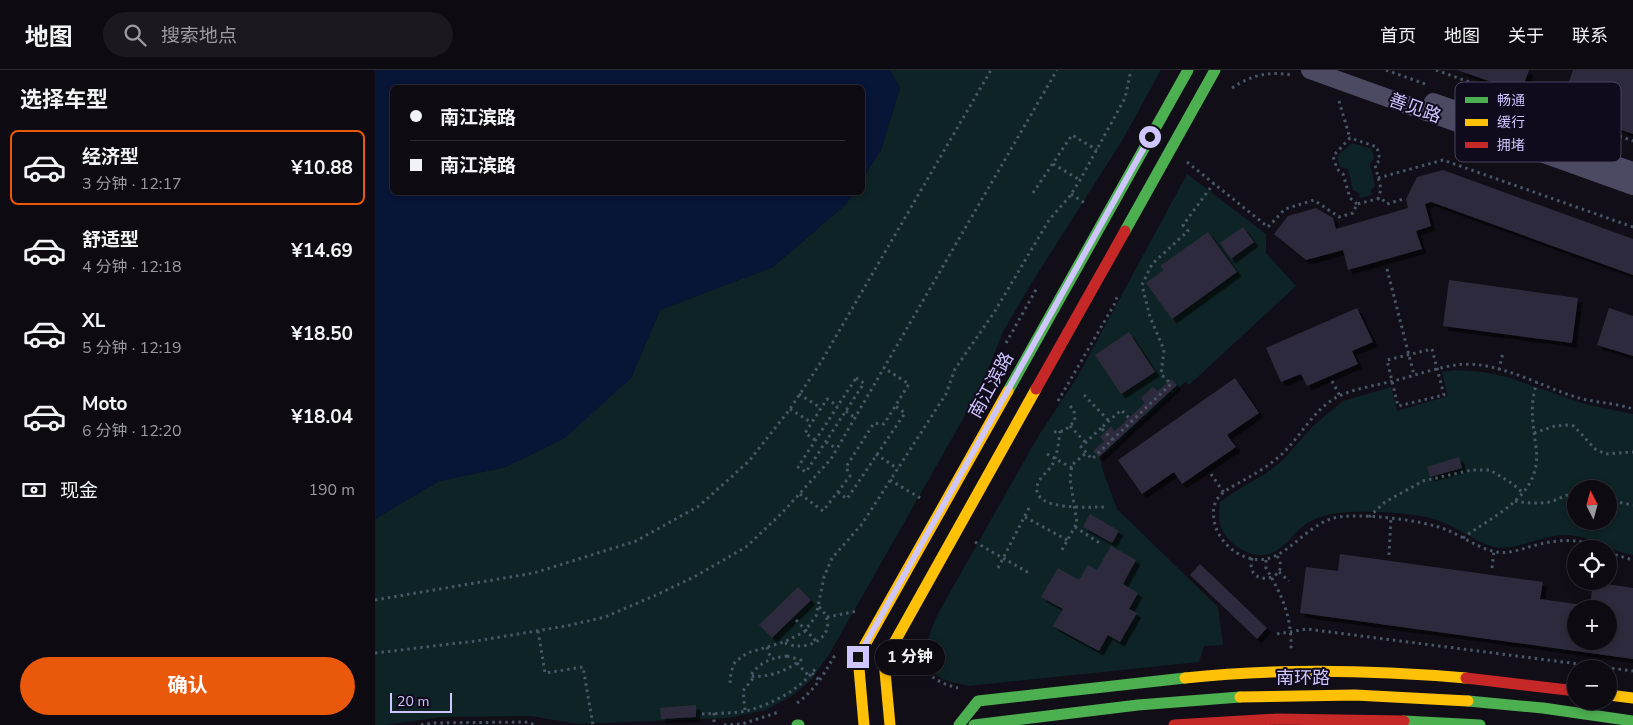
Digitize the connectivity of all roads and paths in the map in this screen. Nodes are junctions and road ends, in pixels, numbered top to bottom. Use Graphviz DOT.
graph roads {
  1 [pos="991,70"];
  2 [pos="1057,70"];
  3 [pos="1131,70"];
  4 [pos="1188,70"];
  5 [pos="1215,70"];
  6 [pos="1343,70"];
  7 [pos="1435,70"];
  8 [pos="1305,74"];
  9 [pos="1468,82"];
  10 [pos="1228,92"];
  11 [pos="1338,98"];
  12 [pos="1455,109"];
  13 [pos="1455,125"];
  14 [pos="1621,137"];
  15 [pos="1351,138"];
  16 [pos="1633,141"];
  17 [pos="1097,150"];
  18 [pos="1563,162"];
  19 [pos="1605,162"];
  20 [pos="1053,164"];
  21 [pos="1181,168"];
  22 [pos="1633,172"];
  23 [pos="1378,178"];
  24 [pos="1080,180"];
  25 [pos="1214,183"];
  26 [pos="1633,186"];
  27 [pos="1033,193"];
  28 [pos="1071,194"];
  29 [pos="1378,199"];
  30 [pos="1403,199"];
  31 [pos="1087,204"];
  32 [pos="1357,204"];
  33 [pos="1633,227"];
  34 [pos="1387,269"];
  35 [pos="1119,290"];
  36 [pos="1503,352"];
  37 [pos="1409,355"];
  38 [pos="884,368"];
  39 [pos="1437,370"];
  40 [pos="1499,370"];
  41 [pos="1414,375"];
  42 [pos="1332,381"];
  43 [pos="1392,381"];
  44 [pos="1537,382"];
  45 [pos="799,394"];
  46 [pos="1084,395"];
  47 [pos="1340,396"];
  48 [pos="1055,405"];
  49 [pos="838,406"];
  50 [pos="895,406"];
  51 [pos="1070,406"];
  52 [pos="790,408"];
  53 [pos="821,408"];
  54 [pos="1633,409"];
  55 [pos="846,411"];
  56 [pos="855,418"];
  57 [pos="1132,421"];
  58 [pos="1109,422"];
  59 [pos="811,423"];
  60 [pos="1070,426"];
  61 [pos="1101,428"];
  62 [pos="1060,431"];
  63 [pos="1054,432"];
  64 [pos="1534,433"];
  65 [pos="815,440"];
  66 [pos="1113,440"];
  67 [pos="826,442"];
  68 [pos="1086,443"];
  69 [pos="837,449"];
  70 [pos="1633,452"];
  71 [pos="1086,453"];
  72 [pos="876,454"];
  73 [pos="1047,454"];
  74 [pos="1055,459"];
  75 [pos="1072,468"];
  76 [pos="898,469"];
  77 [pos="1211,474"];
  78 [pos="1035,476"];
  79 [pos="1040,479"];
  80 [pos="890,480"];
  81 [pos="837,492"];
  82 [pos="1224,493"];
  83 [pos="1523,493"];
  84 [pos="801,494"];
  85 [pos="1567,494"];
  86 [pos="924,500"];
  87 [pos="1515,501"];
  88 [pos="1617,502"];
  89 [pos="1633,505"];
  90 [pos="1031,506"];
  91 [pos="1104,507"];
  92 [pos="1075,508"];
  93 [pos="1025,517"];
  94 [pos="1368,517"];
  95 [pos="1391,518"];
  96 [pos="1075,527"];
  97 [pos="1463,538"];
  98 [pos="1067,540"];
  99 [pos="1567,540"];
  100 [pos="973,541"];
  101 [pos="1101,544"];
  102 [pos="1062,550"];
  103 [pos="1494,551"];
  104 [pos="1389,555"];
  105 [pos="1617,555"];
  106 [pos="1277,556"];
  107 [pos="1003,558"];
  108 [pos="1252,558"];
  109 [pos="1266,560"];
  110 [pos="1633,560"];
  111 [pos="998,568"];
  112 [pos="1492,568"];
  113 [pos="1279,572"];
  114 [pos="1029,573"];
  115 [pos="1271,578"];
  116 [pos="1289,581"];
  117 [pos="375,600"];
  118 [pos="817,606"];
  119 [pos="861,611"];
  120 [pos="827,617"];
  121 [pos="796,620"];
  122 [pos="806,629"];
  123 [pos="537,631"];
  124 [pos="1292,632"];
  125 [pos="1277,634"];
  126 [pos="924,635"];
  127 [pos="816,641"];
  128 [pos="784,642"];
  129 [pos="767,647"];
  130 [pos="375,653"];
  131 [pos="1291,655"];
  132 [pos="771,659"];
  133 [pos="797,663"];
  134 [pos="815,669"];
  135 [pos="1633,671"];
  136 [pos="811,675"];
  137 [pos="754,677"];
  138 [pos="820,681"];
  139 [pos="730,683"];
  140 [pos="964,690"];
  141 [pos="1567,690"];
  142 [pos="1617,696"];
  143 [pos="1633,698"];
  144 [pos="745,710"];
  145 [pos="714,713"];
  146 [pos="702,714"];
  147 [pos="1633,721"];
  148 [pos="421,725"];
  149 [pos="536,725"];
  150 [pos="593,725"];
  151 [pos="714,725"];
  152 [pos="864,725"];
  153 [pos="890,725"];
  154 [pos="959,725"];
  155 [pos="974,725"];
  156 [pos="1174,725"];
  157 [pos="1480,725"];
  1 -- 45 [label="path"];
  2 -- 38 [label="path"];
  3 -- 17 [label="path"];
  4 -- 152 [label="main road, 南江滨路"];
  5 -- 153 [label="main road"];
  6 -- 12 [label="street, 善见路"];
  7 -- 9 [label="path"];
  8 -- 10 [label="path"];
  8 -- 13 [label="street, 善见路"];
  11 -- 15 [label="path"];
  14 -- 16 [label="path"];
  15 -- 23 [label="path"];
  15 -- 32 [label="path"];
  17 -- 20 [label="path"];
  17 -- 24 [label="path"];
  18 -- 26 [label="street, 善见路"];
  19 -- 22 [label="street, 善见路"];
  20 -- 24 [label="path"];
  20 -- 27 [label="path"];
  21 -- 25 [label="path"];
  23 -- 29 [label="path"];
  23 -- 33 [label="path"];
  24 -- 28 [label="path"];
  25 -- 32 [label="path"];
  25 -- 57 [label="path"];
  28 -- 31 [label="path"];
  28 -- 76 [label="path"];
  29 -- 30 [label="path"];
  29 -- 32 [label="path"];
  34 -- 37 [label="path"];
  35 -- 48 [label="path"];
  36 -- 40 [label="path"];
  37 -- 39 [label="path"];
  37 -- 41 [label="path"];
  37 -- 43 [label="path"];
  38 -- 50 [label="path"];
  38 -- 56 [label="path"];
  39 -- 40 [label="path"];
  39 -- 41 [label="path"];
  39 -- 43 [label="path"];
  40 -- 44 [label="path"];
  41 -- 43 [label="path"];
  42 -- 47 [label="path"];
  43 -- 47 [label="path"];
  44 -- 54 [label="path"];
  44 -- 64 [label="path"];
  45 -- 52 [label="path"];
  45 -- 53 [label="path"];
  46 -- 58 [label="path"];
  47 -- 82 [label="path"];
  49 -- 53 [label="path"];
  49 -- 55 [label="path"];
  49 -- 65 [label="path"];
  50 -- 72 [label="path"];
  50 -- 81 [label="path"];
  51 -- 60 [label="path"];
  52 -- 59 [label="path"];
  52 -- 117 [label="path"];
  53 -- 59 [label="path"];
  55 -- 56 [label="path"];
  55 -- 67 [label="path"];
  56 -- 69 [label="path"];
  57 -- 58 [label="path"];
  57 -- 66 [label="path"];
  58 -- 61 [label="path"];
  59 -- 65 [label="path"];
  60 -- 62 [label="path"];
  60 -- 68 [label="path"];
  61 -- 66 [label="path"];
  61 -- 68 [label="path"];
  62 -- 63 [label="path"];
  62 -- 74 [label="path"];
  64 -- 70 [label="path"];
  64 -- 83 [label="path"];
  65 -- 67 [label="path"];
  66 -- 71 [label="path"];
  67 -- 69 [label="path"];
  68 -- 71 [label="path"];
  69 -- 84 [label="path"];
  71 -- 75 [label="path"];
  72 -- 76 [label="path"];
  72 -- 81 [label="path"];
  73 -- 74 [label="path"];
  74 -- 75 [label="path"];
  74 -- 79 [label="path"];
  75 -- 92 [label="path"];
  76 -- 80 [label="path"];
  77 -- 82 [label="path"];
  78 -- 79 [label="path"];
  79 -- 92 [label="path"];
  80 -- 86 [label="path"];
  80 -- 118 [label="path"];
  81 -- 84 [label="path"];
  82 -- 108 [label="path"];
  83 -- 87 [label="path"];
  83 -- 94 [label="path"];
  84 -- 123 [label="path"];
  85 -- 87 [label="path"];
  87 -- 97 [label="path"];
  88 -- 89 [label="path"];
  90 -- 93 [label="path"];
  91 -- 92 [label="path"];
  92 -- 96 [label="path"];
  93 -- 98 [label="path"];
  93 -- 107 [label="path"];
  94 -- 95 [label="path"];
  94 -- 106 [label="path"];
  95 -- 97 [label="path"];
  95 -- 104 [label="path"];
  96 -- 98 [label="path"];
  96 -- 101 [label="path"];
  97 -- 103 [label="path"];
  98 -- 102 [label="path"];
  99 -- 103 [label="path"];
  100 -- 107 [label="path"];
  103 -- 112 [label="path"];
  105 -- 110 [label="path"];
  106 -- 109 [label="path"];
  106 -- 113 [label="path"];
  107 -- 111 [label="path"];
  107 -- 114 [label="path"];
  108 -- 109 [label="path"];
  108 -- 115 [label="path"];
  109 -- 115 [label="path"];
  113 -- 115 [label="path"];
  113 -- 116 [label="path"];
  115 -- 124 [label="path"];
  118 -- 120 [label="path"];
  118 -- 122 [label="path"];
  119 -- 120 [label="path"];
  120 -- 127 [label="path"];
  121 -- 122 [label="path"];
  122 -- 127 [label="path"];
  122 -- 128 [label="path"];
  123 -- 130 [label="path"];
  123 -- 150 [label="path"];
  124 -- 125 [label="path"];
  124 -- 131 [label="path"];
  124 -- 135 [label="path"];
  126 -- 140 [label="path"];
  127 -- 128 [label="path"];
  128 -- 129 [label="path"];
  129 -- 132 [label="path"];
  129 -- 139 [label="path"];
  132 -- 133 [label="path"];
  132 -- 137 [label="path"];
  133 -- 136 [label="path"];
  133 -- 137 [label="path"];
  134 -- 136 [label="path"];
  136 -- 138 [label="path"];
  136 -- 144 [label="path"];
  137 -- 144 [label="path"];
  141 -- 154 [label="main road"];
  142 -- 143 [label="main road"];
  144 -- 145 [label="path"];
  145 -- 146 [label="path"];
  145 -- 151 [label="path"];
  147 -- 155 [label="main road, 南环路"];
  148 -- 149 [label="path"];
  156 -- 157 [label="main road"];
}
